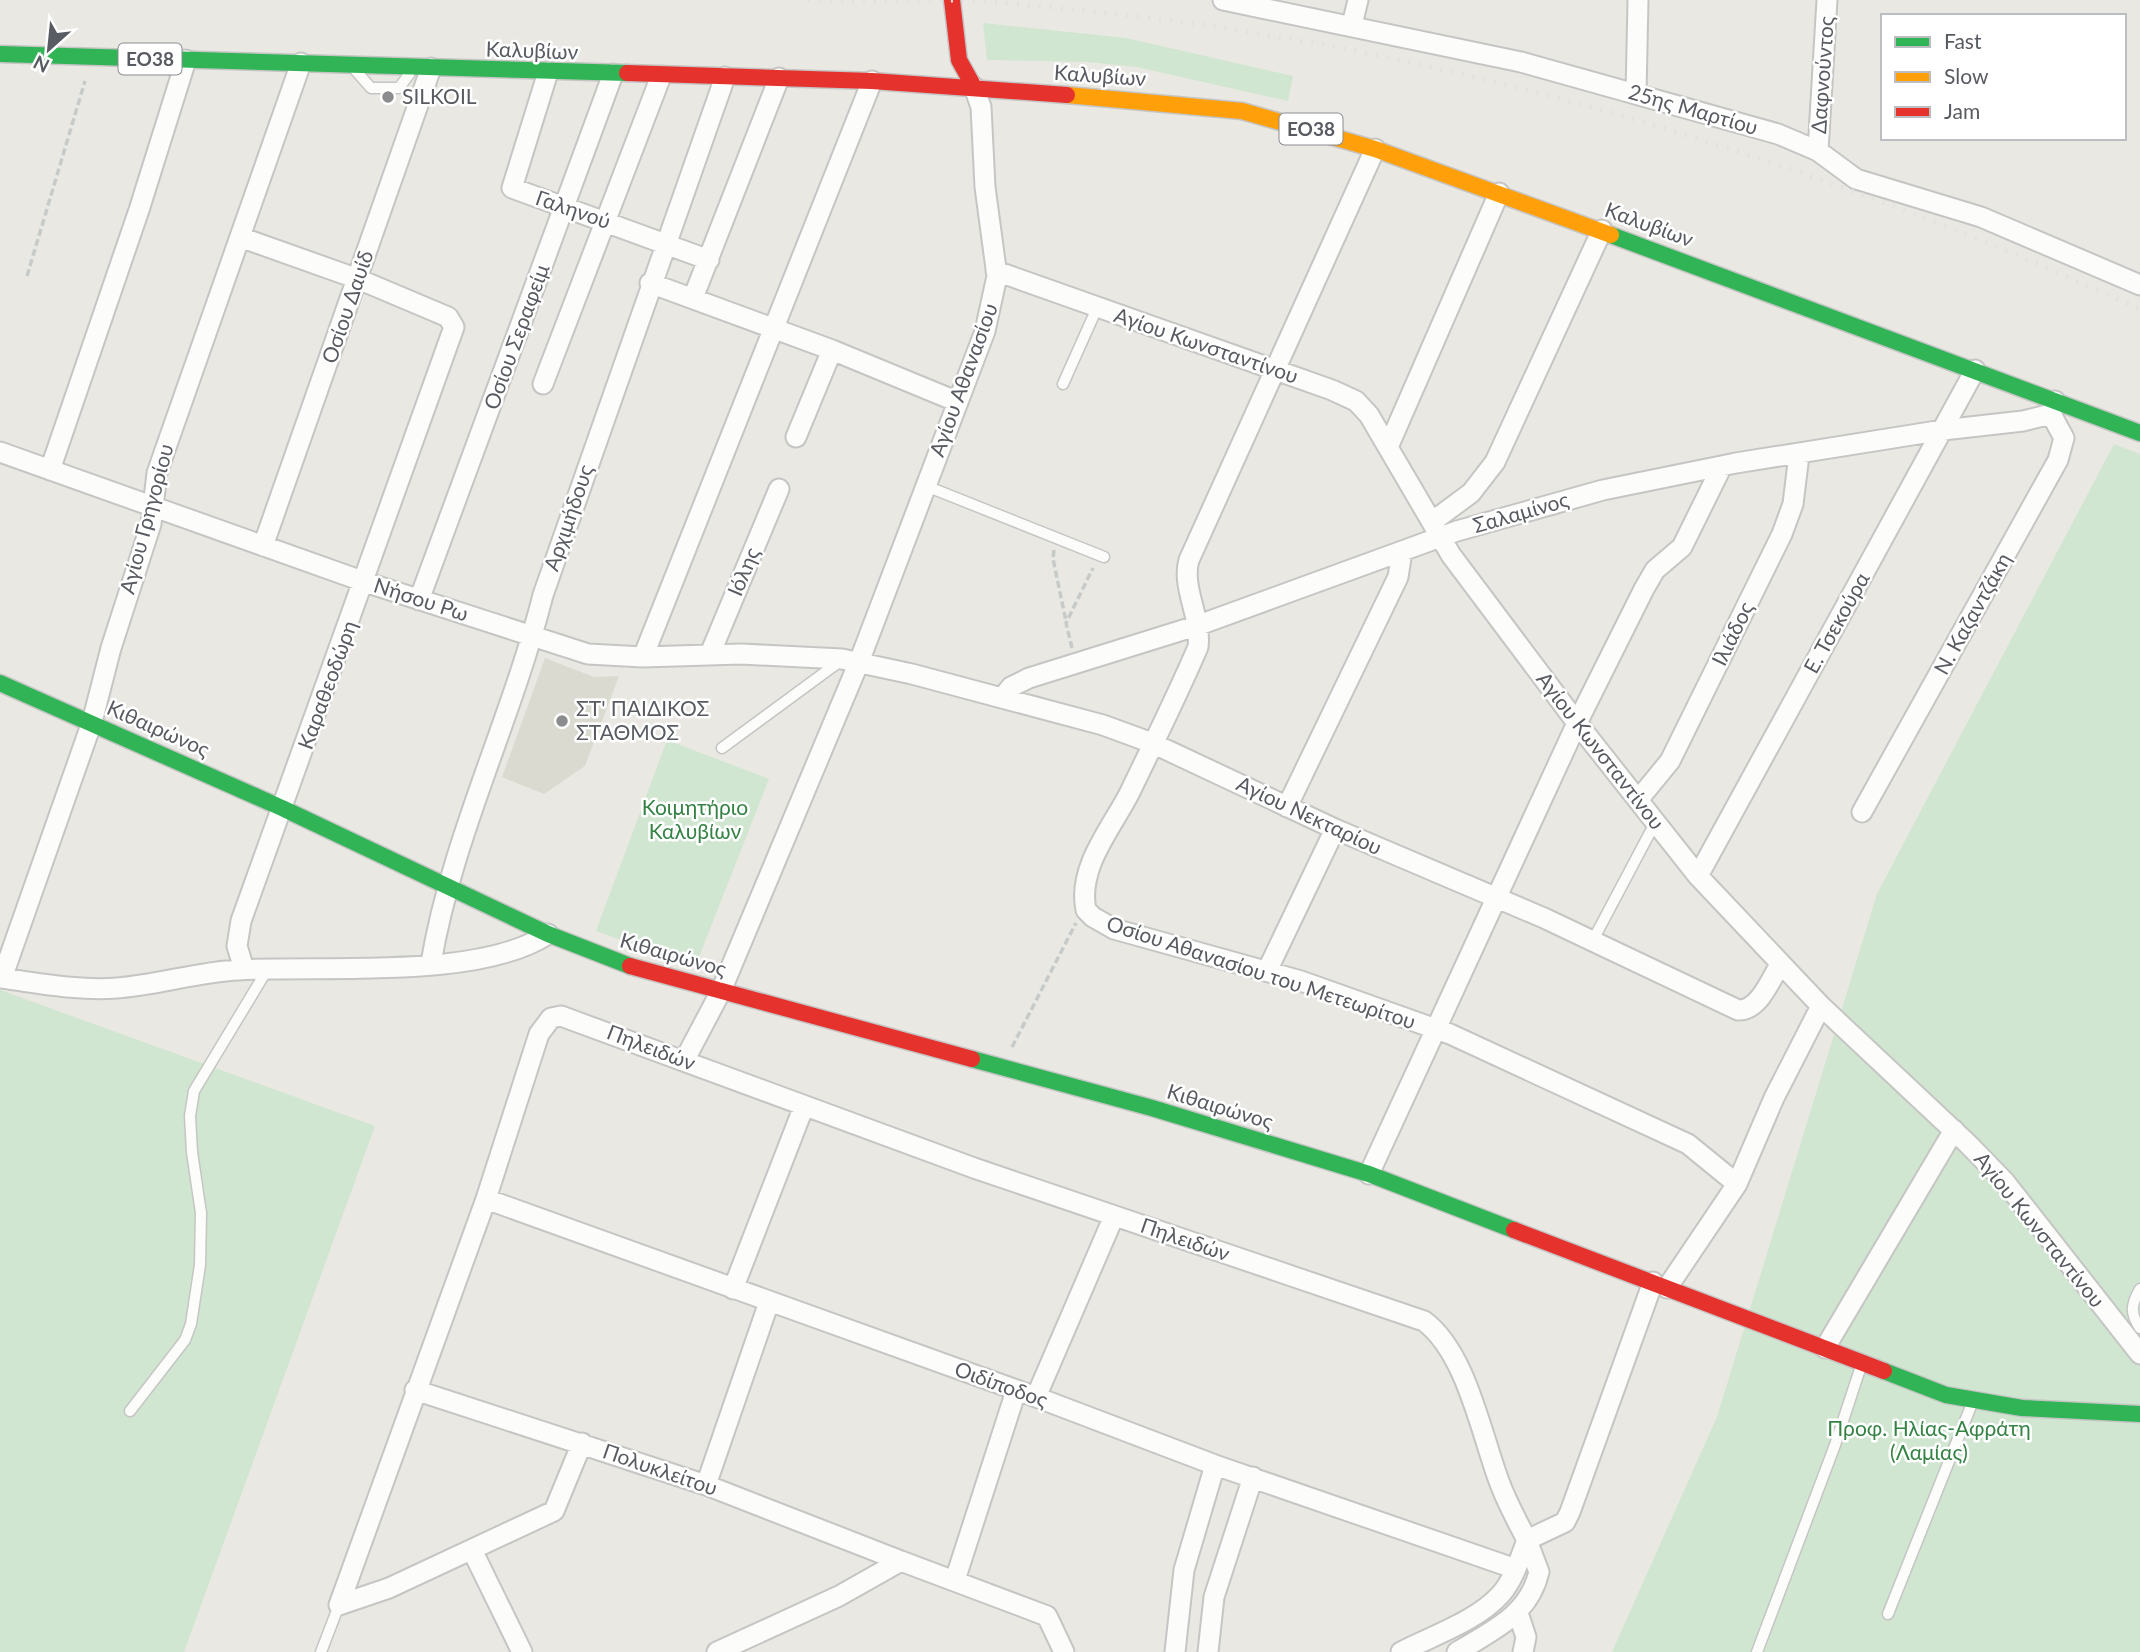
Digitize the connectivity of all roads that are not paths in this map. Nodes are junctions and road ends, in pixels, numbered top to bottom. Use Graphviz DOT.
graph roads {
  1 [pos="952,0"];
  2 [pos="1223,0"];
  3 [pos="1358,0"];
  4 [pos="1638,0"];
  5 [pos="1827,0"];
  6 [pos="1352,25"];
  7 [pos="0,54"];
  8 [pos="186,60"];
  9 [pos="301,63"];
  10 [pos="422,68"];
  11 [pos="548,72"];
  12 [pos="613,74"];
  13 [pos="662,76"];
  14 [pos="725,77"];
  15 [pos="779,78"];
  16 [pos="872,81"];
  17 [pos="974,87"];
  18 [pos="1636,94"];
  19 [pos="1375,149"];
  20 [pos="1818,151"];
  21 [pos="1499,192"];
  22 [pos="565,206"];
  23 [pos="605,221"];
  24 [pos="1602,230"];
  25 [pos="240,237"];
  26 [pos="665,242"];
  27 [pos="709,261"];
  28 [pos="996,271"];
  29 [pos="358,279"];
  30 [pos="650,284"];
  31 [pos="2140,285"];
  32 [pos="693,298"];
  33 [pos="1097,308"];
  34 [pos="774,327"];
  35 [pos="832,350"];
  36 [pos="1275,370"];
  37 [pos="1975,370"];
  38 [pos="543,384"];
  39 [pos="1063,384"];
  40 [pos="958,402"];
  41 [pos="2053,407"];
  42 [pos="1943,430"];
  43 [pos="2140,432"];
  44 [pos="796,437"];
  45 [pos="1389,445"];
  46 [pos="0,452"];
  47 [pos="1799,455"];
  48 [pos="1722,466"];
  49 [pos="50,470"];
  50 [pos="926,486"];
  51 [pos="779,489"];
  52 [pos="152,506"];
  53 [pos="1437,529"];
  54 [pos="263,546"];
  55 [pos="1402,552"];
  56 [pos="1101,556"];
  57 [pos="365,582"];
  58 [pos="419,600"];
  59 [pos="1199,625"];
  60 [pos="532,637"];
  61 [pos="710,654"];
  62 [pos="643,657"];
  63 [pos="850,661"];
  64 [pos="0,683"];
  65 [pos="1002,698"];
  66 [pos="92,722"];
  67 [pos="1577,723"];
  68 [pos="1152,743"];
  69 [pos="722,748"];
  70 [pos="1638,800"];
  71 [pos="282,807"];
  72 [pos="1287,807"];
  73 [pos="1862,812"];
  74 [pos="1655,824"];
  75 [pos="1335,829"];
  76 [pos="1698,876"];
  77 [pos="447,885"];
  78 [pos="1497,898"];
  79 [pos="548,934"];
  80 [pos="1592,942"];
  81 [pos="431,964"];
  82 [pos="1780,965"];
  83 [pos="244,969"];
  84 [pos="267,969"];
  85 [pos="1268,971"];
  86 [pos="1,978"];
  87 [pos="722,991"];
  88 [pos="1821,1006"];
  89 [pos="1438,1030"];
  90 [pos="684,1060"];
  91 [pos="804,1106"];
  92 [pos="1954,1130"];
  93 [pos="1369,1174"];
  94 [pos="1737,1184"];
  95 [pos="486,1199"];
  96 [pos="1114,1216"];
  97 [pos="1660,1285"];
  98 [pos="733,1289"];
  99 [pos="2140,1289"];
  100 [pos="769,1302"];
  101 [pos="2140,1328"];
  102 [pos="1825,1348"];
  103 [pos="2140,1354"];
  104 [pos="1862,1363"];
  105 [pos="415,1390"];
  106 [pos="1016,1391"];
  107 [pos="1036,1397"];
  108 [pos="1973,1402"];
  109 [pos="130,1411"];
  110 [pos="2140,1414"];
  111 [pos="582,1443"];
  112 [pos="1215,1465"];
  113 [pos="1253,1477"];
  114 [pos="706,1485"];
  115 [pos="1527,1540"];
  116 [pos="472,1550"];
  117 [pos="901,1561"];
  118 [pos="1516,1569"];
  119 [pos="955,1580"];
  120 [pos="339,1605"];
  121 [pos="1518,1613"];
  122 [pos="1888,1615"];
  123 [pos="321,1652"];
  124 [pos="522,1652"];
  125 [pos="716,1652"];
  126 [pos="1064,1652"];
  127 [pos="1175,1652"];
  128 [pos="1208,1652"];
  129 [pos="1401,1652"];
  130 [pos="1457,1652"];
  131 [pos="1523,1652"];
  132 [pos="1758,1652"];
  1 -- 17 [label="street"];
  2 -- 6 [label="street, 25ης Μαρτίου"];
  3 -- 6 [label="street"];
  4 -- 18 [label="street"];
  5 -- 20 [label="street, Δαφνούντος"];
  6 -- 18 [label="street, 25ης Μαρτίου"];
  7 -- 8 [label="street, Καλυβίων / ΕΟ38"];
  8 -- 9 [label="street, Καλυβίων / ΕΟ38"];
  8 -- 49 [label="street"];
  9 -- 10 [label="street, Καλυβίων / ΕΟ38"];
  9 -- 25 [label="street, Αγίου Γρηγορίου"];
  10 -- 11 [label="street, Καλυβίων / ΕΟ38"];
  10 -- 29 [label="street, Οσίου Δαυίδ"];
  11 -- 12 [label="street, Καλυβίων / ΕΟ38"];
  11 -- 22 [label="street, Γαληνού"];
  12 -- 13 [label="street, Καλυβίων / ΕΟ38"];
  12 -- 22 [label="street, Οσίου Σεραφείμ"];
  13 -- 14 [label="street, Καλυβίων / ΕΟ38"];
  13 -- 23 [label="street"];
  14 -- 15 [label="street, Καλυβίων / ΕΟ38"];
  14 -- 26 [label="street, Αρχιμήδους"];
  15 -- 16 [label="street, Καλυβίων / ΕΟ38"];
  15 -- 27 [label="street"];
  16 -- 17 [label="street, Καλυβίων / ΕΟ38"];
  16 -- 34 [label="street"];
  17 -- 19 [label="street, Καλυβίων / ΕΟ38"];
  17 -- 28 [label="street, Αγίου Αθανασίου"];
  18 -- 20 [label="street, 25ης Μαρτίου"];
  19 -- 21 [label="street, Καλυβίων / ΕΟ38"];
  19 -- 36 [label="street"];
  20 -- 31 [label="street, 25ης Μαρτίου"];
  21 -- 24 [label="street, Καλυβίων / ΕΟ38"];
  21 -- 45 [label="street"];
  22 -- 23 [label="street, Γαληνού"];
  22 -- 58 [label="street, Οσίου Σεραφείμ"];
  23 -- 26 [label="street, Γαληνού"];
  23 -- 38 [label="street"];
  24 -- 37 [label="street, Καλυβίων / ΕΟ38"];
  24 -- 53 [label="street"];
  25 -- 29 [label="street"];
  25 -- 52 [label="street, Αγίου Γρηγορίου"];
  26 -- 27 [label="street, Γαληνού"];
  26 -- 30 [label="street, Αρχιμήδους"];
  27 -- 32 [label="street"];
  28 -- 33 [label="street, Αγίου Κωνσταντίνου"];
  28 -- 40 [label="street, Αγίου Αθανασίου"];
  29 -- 54 [label="street, Οσίου Δαυίδ"];
  29 -- 57 [label="street, Καραθεοδώρη"];
  30 -- 32 [label="street"];
  30 -- 60 [label="street, Αρχιμήδους"];
  32 -- 34 [label="street"];
  33 -- 36 [label="street, Αγίου Κωνσταντίνου"];
  33 -- 39 [label="lane"];
  34 -- 35 [label="street"];
  34 -- 62 [label="street"];
  35 -- 40 [label="street"];
  35 -- 44 [label="street"];
  36 -- 45 [label="street, Αγίου Κωνσταντίνου"];
  36 -- 59 [label="street"];
  37 -- 41 [label="street, Καλυβίων / ΕΟ38"];
  37 -- 42 [label="street, Ε. Τσεκούρα"];
  40 -- 50 [label="street, Αγίου Αθανασίου"];
  41 -- 42 [label="street, Σαλαμίνος"];
  41 -- 43 [label="street, Καλυβίων / ΕΟ38"];
  41 -- 73 [label="street, Ν. Καζαντζάκη"];
  42 -- 47 [label="street, Σαλαμίνος"];
  42 -- 76 [label="street, Ε. Τσεκούρα"];
  45 -- 53 [label="street, Αγίου Κωνσταντίνου"];
  46 -- 49 [label="street, Νήσου Ρω"];
  47 -- 48 [label="street, Σαλαμίνος"];
  47 -- 70 [label="street, Ιλιάδος"];
  48 -- 53 [label="street, Σαλαμίνος"];
  48 -- 67 [label="street"];
  49 -- 52 [label="street, Νήσου Ρω"];
  50 -- 56 [label="lane"];
  50 -- 63 [label="street, Αγίου Αθανασίου"];
  51 -- 61 [label="street, Ιόλης"];
  52 -- 54 [label="street, Νήσου Ρω"];
  52 -- 66 [label="street, Αγίου Γρηγορίου"];
  53 -- 55 [label="street, Σαλαμίνος"];
  53 -- 67 [label="street, Αγίου Κωνσταντίνου"];
  54 -- 57 [label="street, Νήσου Ρω"];
  55 -- 59 [label="street, Σαλαμίνος"];
  55 -- 72 [label="street"];
  57 -- 58 [label="street, Νήσου Ρω"];
  57 -- 71 [label="street, Καραθεοδώρη"];
  58 -- 60 [label="street, Νήσου Ρω"];
  59 -- 65 [label="street, Σαλαμίνος"];
  59 -- 68 [label="street"];
  60 -- 62 [label="street, Νήσου Ρω"];
  60 -- 77 [label="street, Αρχιμήδους"];
  61 -- 62 [label="street, Νήσου Ρω"];
  61 -- 63 [label="street, Νήσου Ρω"];
  63 -- 65 [label="street, Αγίου Νεκταρίου"];
  63 -- 69 [label="lane"];
  63 -- 87 [label="street, Αγίου Αθανασίου"];
  64 -- 66 [label="street, Κιθαιρώνος"];
  65 -- 68 [label="street, Αγίου Νεκταρίου"];
  66 -- 71 [label="street, Κιθαιρώνος"];
  66 -- 86 [label="street, Αγίου Γρηγορίου"];
  67 -- 70 [label="street, Αγίου Κωνσταντίνου"];
  67 -- 78 [label="street"];
  68 -- 72 [label="street, Αγίου Νεκταρίου"];
  68 -- 85 [label="street, Οσίου Αθανασίου του Μετεωρίτου"];
  70 -- 74 [label="street, Αγίου Κωνσταντίνου"];
  71 -- 77 [label="street, Κιθαιρώνος"];
  71 -- 83 [label="street, Καραθεοδώρη"];
  72 -- 75 [label="street, Αγίου Νεκταρίου"];
  74 -- 76 [label="street, Αγίου Κωνσταντίνου"];
  74 -- 80 [label="lane"];
  75 -- 78 [label="street, Αγίου Νεκταρίου"];
  75 -- 85 [label="street"];
  76 -- 82 [label="street, Αγίου Κωνσταντίνου"];
  77 -- 79 [label="street, Κιθαιρώνος"];
  77 -- 81 [label="street, Αρχιμήδους"];
  78 -- 80 [label="street, Αγίου Νεκταρίου"];
  78 -- 89 [label="street"];
  79 -- 81 [label="street"];
  79 -- 87 [label="street, Κιθαιρώνος"];
  80 -- 82 [label="street, Αγίου Νεκταρίου"];
  81 -- 84 [label="street"];
  82 -- 88 [label="street, Αγίου Κωνσταντίνου"];
  83 -- 84 [label="street"];
  83 -- 86 [label="street"];
  84 -- 109 [label="lane"];
  85 -- 89 [label="street, Οσίου Αθανασίου του Μετεωρίτου"];
  87 -- 90 [label="street, Αγίου Αθανασίου"];
  87 -- 93 [label="street, Κιθαιρώνος"];
  88 -- 92 [label="street, Αγίου Κωνσταντίνου"];
  88 -- 94 [label="street"];
  89 -- 93 [label="street"];
  89 -- 94 [label="street, Οσίου Αθανασίου του Μετεωρίτου"];
  90 -- 91 [label="street, Πηλειδών"];
  90 -- 95 [label="street, Πηλειδών"];
  91 -- 96 [label="street, Πηλειδών"];
  91 -- 98 [label="street"];
  92 -- 102 [label="street"];
  92 -- 103 [label="street, Αγίου Κωνσταντίνου"];
  93 -- 97 [label="street, Κιθαιρώνος"];
  94 -- 97 [label="street"];
  95 -- 98 [label="street, Οιδίποδος"];
  95 -- 105 [label="street"];
  96 -- 107 [label="street"];
  96 -- 115 [label="street, Πηλειδών"];
  97 -- 102 [label="street, Κιθαιρώνος"];
  97 -- 115 [label="street"];
  98 -- 100 [label="street, Οιδίποδος"];
  99 -- 101 [label="lane"];
  100 -- 106 [label="street, Οιδίποδος"];
  100 -- 114 [label="street"];
  102 -- 104 [label="street, Κιθαιρώνος"];
  104 -- 108 [label="street, Κιθαιρώνος"];
  104 -- 132 [label="lane"];
  105 -- 111 [label="street, Πολυκλείτου"];
  105 -- 120 [label="street"];
  106 -- 107 [label="street, Οιδίποδος"];
  106 -- 119 [label="street"];
  107 -- 112 [label="street, Οιδίποδος"];
  108 -- 110 [label="street, Κιθαιρώνος"];
  108 -- 122 [label="lane"];
  111 -- 114 [label="street, Πολυκλείτου"];
  111 -- 116 [label="street"];
  112 -- 113 [label="street, Οιδίποδος"];
  112 -- 127 [label="street"];
  113 -- 118 [label="street, Οιδίποδος"];
  113 -- 128 [label="street"];
  114 -- 117 [label="street, Πολυκλείτου"];
  115 -- 118 [label="street"];
  115 -- 121 [label="street, Πηλειδών"];
  116 -- 120 [label="street"];
  116 -- 124 [label="street"];
  117 -- 119 [label="street"];
  117 -- 125 [label="street"];
  118 -- 129 [label="street"];
  119 -- 126 [label="street"];
  120 -- 123 [label="lane"];
  121 -- 130 [label="street"];
  121 -- 131 [label="street"];
}
